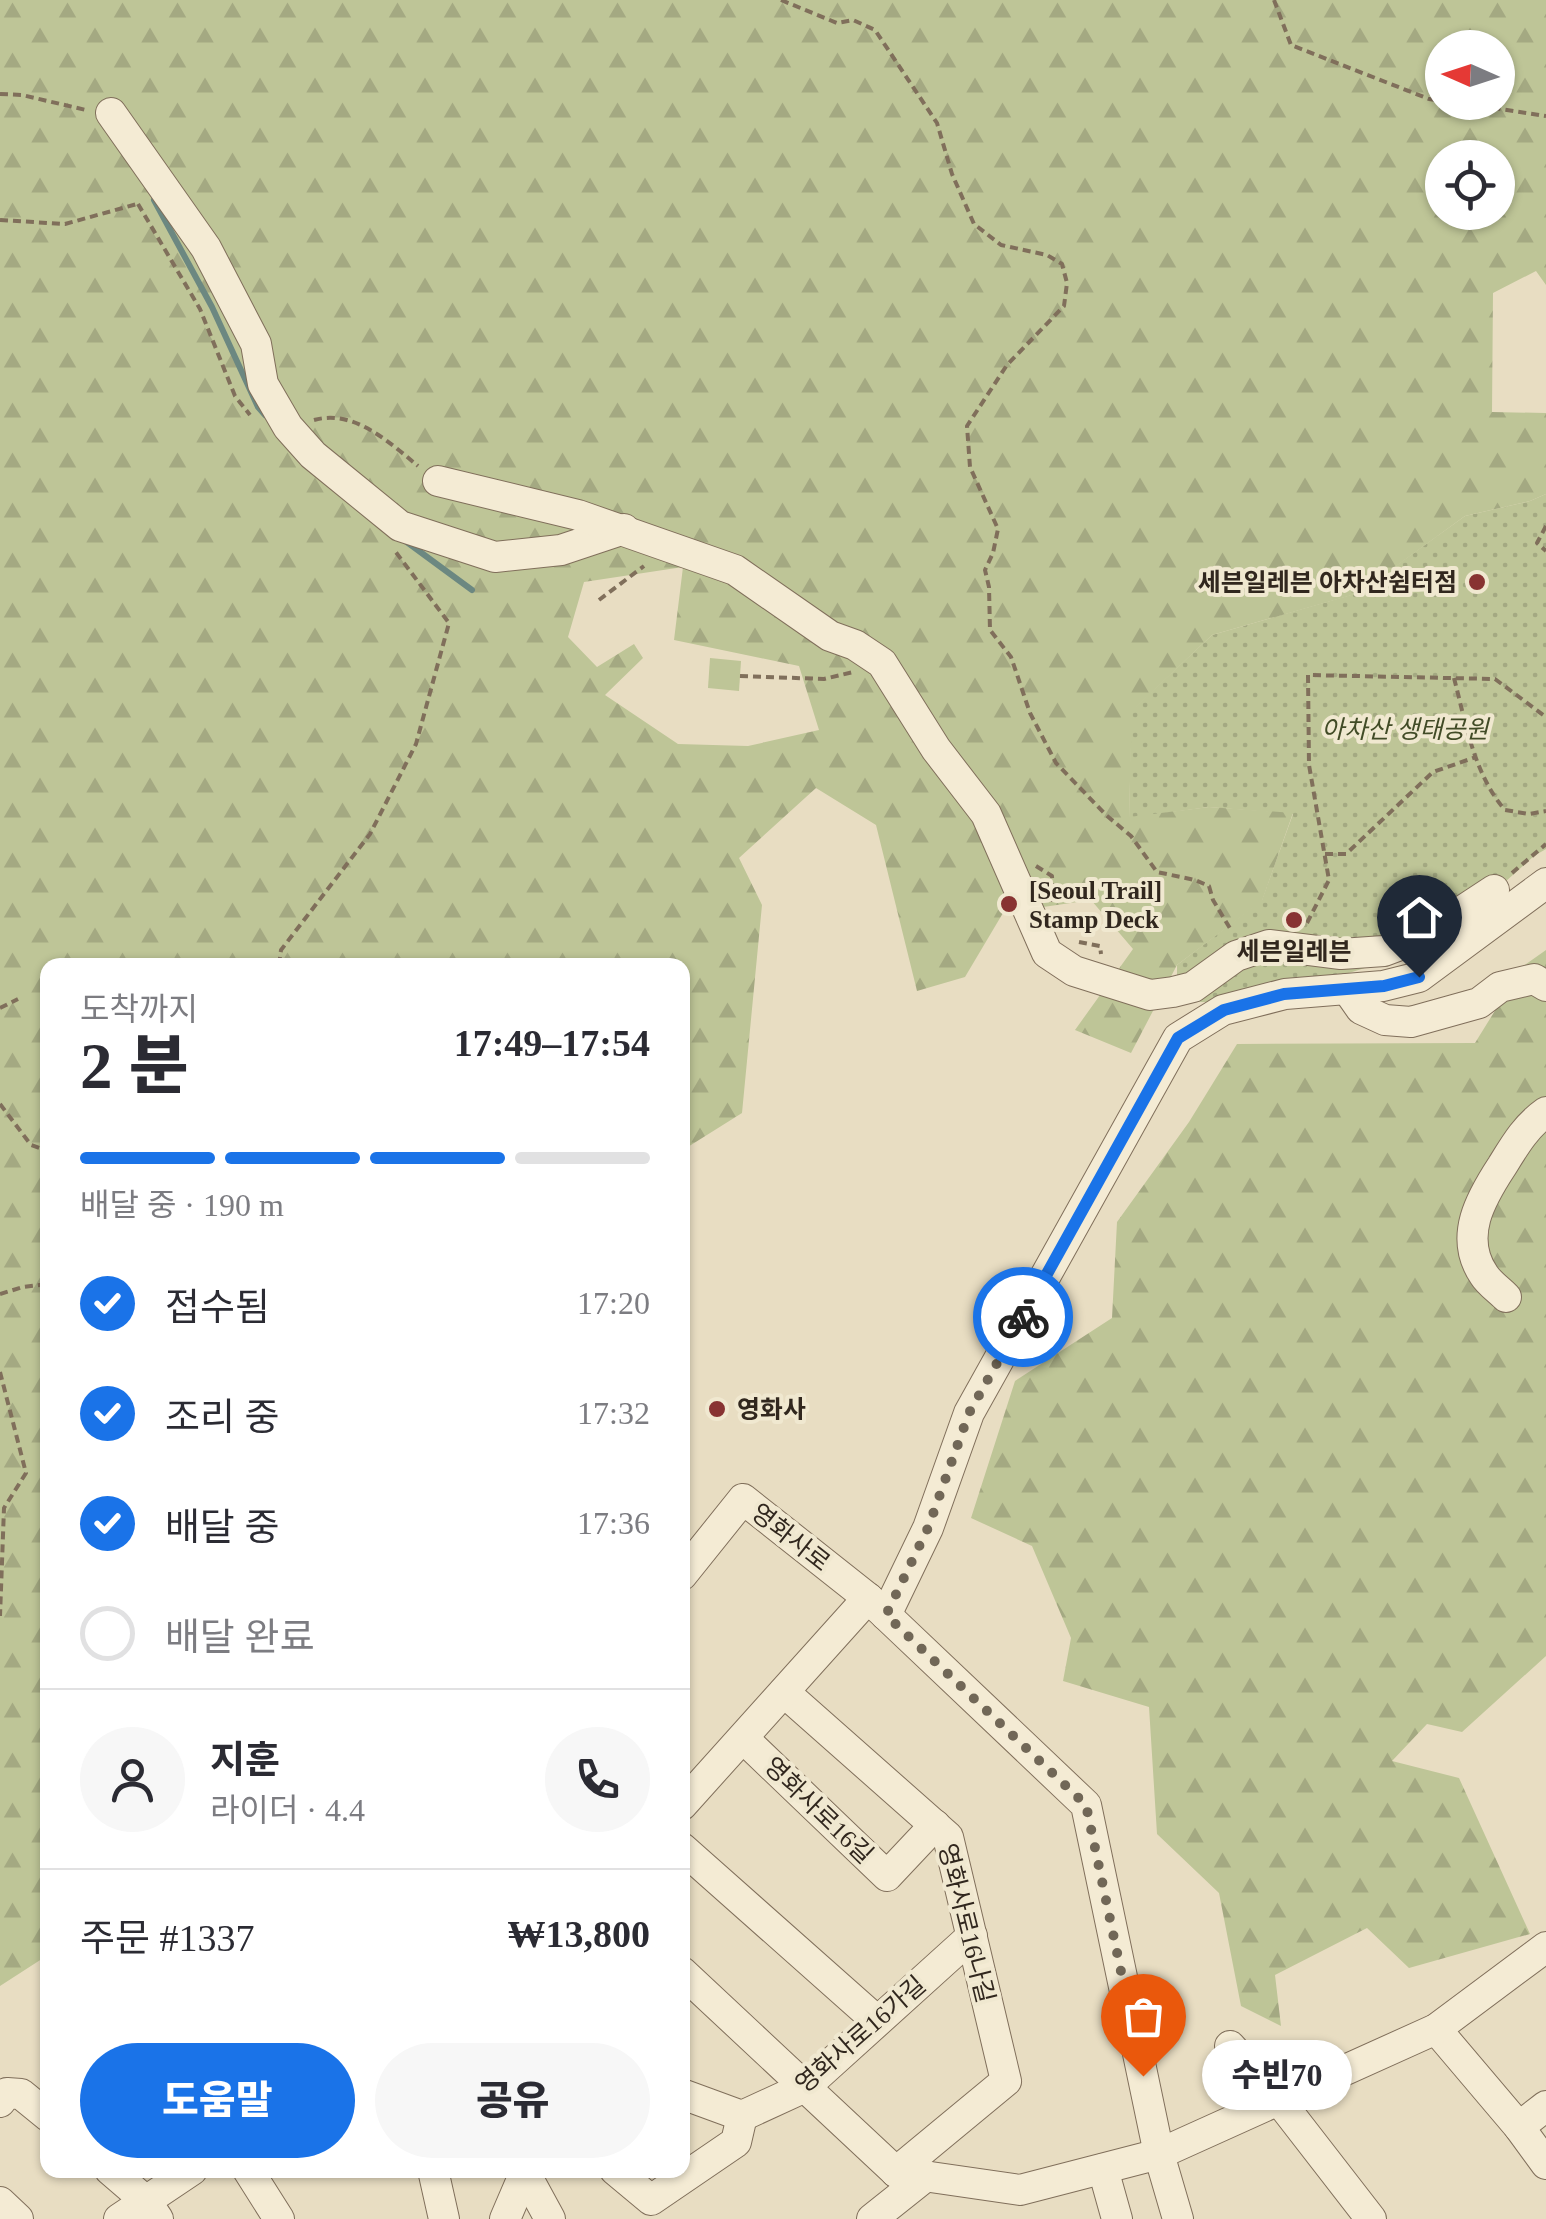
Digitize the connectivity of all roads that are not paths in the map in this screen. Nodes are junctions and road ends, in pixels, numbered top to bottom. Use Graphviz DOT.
graph roads {
  1 [pos="111,113"];
  2 [pos="438,482"];
  3 [pos="624,529"];
  4 [pos="1546,883"];
  5 [pos="1494,890"];
  6 [pos="1546,986"];
  7 [pos="1347,989"];
  8 [pos="1546,1112"];
  9 [pos="1506,1296"];
  10 [pos="690,1565"];
  11 [pos="877,1606"];
  12 [pos="784,1692"];
  13 [pos="743,1738"];
  14 [pos="690,1796"];
  15 [pos="935,1825"];
  16 [pos="690,1855"];
  17 [pos="972,1936"];
  18 [pos="1546,1948"];
  19 [pos="690,1979"];
  20 [pos="878,2022"];
  21 [pos="1436,2029"];
  22 [pos="1230,2046"];
  23 [pos="805,2087"];
  24 [pos="690,2097"];
  25 [pos="1278,2099"];
  26 [pos="0,2102"];
  27 [pos="1546,2106"];
  28 [pos="40,2109"];
  29 [pos="742,2116"];
  30 [pos="1519,2127"];
  31 [pos="1159,2154"];
  32 [pos="1546,2164"];
  33 [pos="1103,2168"];
  34 [pos="690,2173"];
  35 [pos="911,2174"];
  36 [pos="118,2178"];
  37 [pos="184,2178"];
  38 [pos="253,2178"];
  39 [pos="436,2178"];
  40 [pos="522,2178"];
  41 [pos="529,2178"];
  42 [pos="625,2178"];
  43 [pos="683,2178"];
  44 [pos="0,2202"];
  45 [pos="152,2210"];
  46 [pos="18,2219"];
  47 [pos="119,2219"];
  48 [pos="279,2219"];
  49 [pos="444,2219"];
  50 [pos="505,2219"];
  51 [pos="550,2219"];
  52 [pos="872,2219"];
  53 [pos="1117,2219"];
  54 [pos="1178,2219"];
  55 [pos="1371,2219"];
  1 -- 3 [label="street"];
  2 -- 3 [label="street"];
  3 -- 5 [label="street"];
  4 -- 7 [label="street"];
  6 -- 7 [label="street"];
  7 -- 11 [label="street"];
  8 -- 9 [label="street"];
  10 -- 11 [label="street, 영화사로"];
  11 -- 12 [label="street, 영화사로16길"];
  11 -- 31 [label="street"];
  12 -- 13 [label="street, 영화사로16길"];
  12 -- 15 [label="street, 영화사로16나길"];
  13 -- 14 [label="street, 영화사로16길"];
  13 -- 15 [label="street, 영화사로16길"];
  15 -- 17 [label="street, 영화사로16나길"];
  16 -- 20 [label="street"];
  17 -- 20 [label="street, 영화사로16가길"];
  17 -- 35 [label="street, 영화사로16나길"];
  18 -- 21 [label="street"];
  19 -- 23 [label="street"];
  20 -- 23 [label="street, 영화사로16가길"];
  21 -- 25 [label="street"];
  21 -- 30 [label="street"];
  22 -- 25 [label="street"];
  23 -- 29 [label="street, 영화사로16가길"];
  23 -- 35 [label="street"];
  24 -- 29 [label="street"];
  25 -- 31 [label="street"];
  25 -- 55 [label="street"];
  26 -- 28 [label="street"];
  27 -- 30 [label="street"];
  29 -- 34 [label="street"];
  30 -- 32 [label="street"];
  31 -- 33 [label="street"];
  31 -- 54 [label="street"];
  33 -- 35 [label="street"];
  33 -- 53 [label="street"];
  35 -- 52 [label="street"];
  36 -- 45 [label="street"];
  37 -- 45 [label="street"];
  38 -- 48 [label="street"];
  39 -- 49 [label="street"];
  40 -- 50 [label="street"];
  41 -- 51 [label="street"];
  42 -- 43 [label="street"];
  44 -- 46 [label="street"];
  45 -- 47 [label="street"];
}
